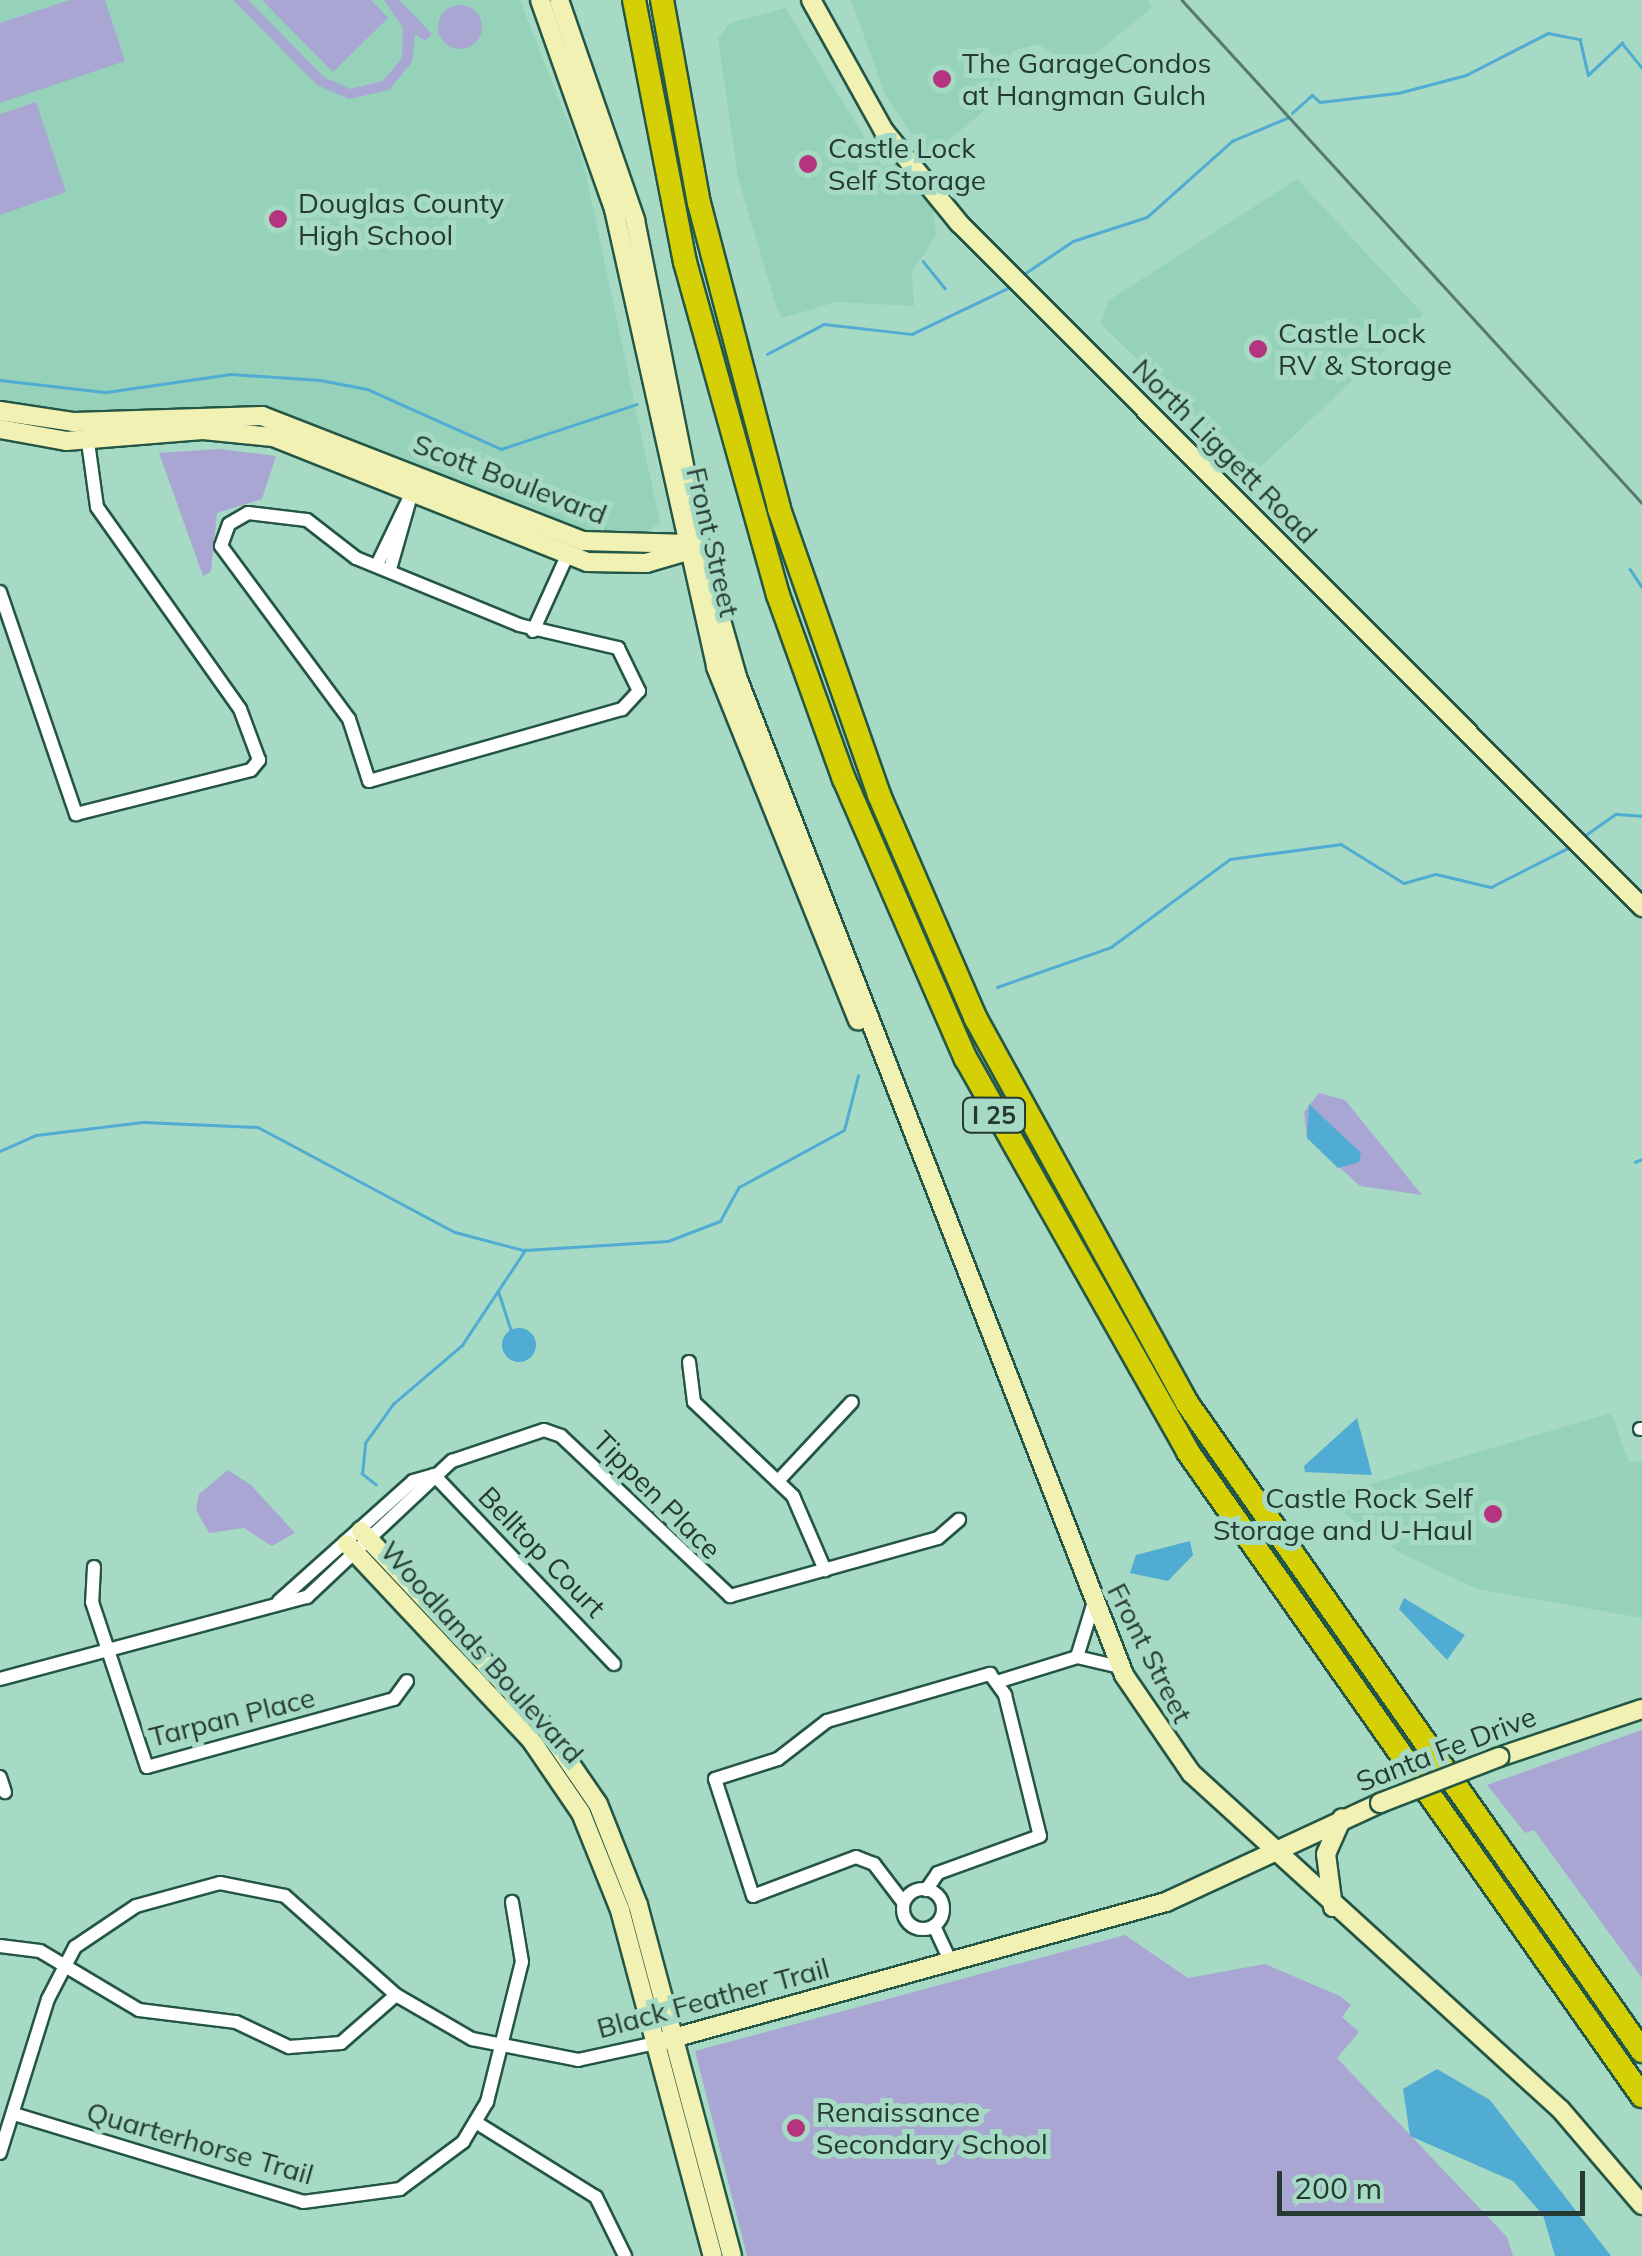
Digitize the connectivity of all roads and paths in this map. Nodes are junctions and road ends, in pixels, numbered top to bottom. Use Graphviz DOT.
graph roads {
  1 [pos="540,0"];
  2 [pos="558,0"];
  3 [pos="634,0"];
  4 [pos="662,0"];
  5 [pos="810,0"];
  6 [pos="0,411"];
  7 [pos="0,429"];
  8 [pos="87,431"];
  9 [pos="414,488"];
  10 [pos="689,547"];
  11 [pos="567,556"];
  12 [pos="383,567"];
  13 [pos="0,592"];
  14 [pos="533,631"];
  15 [pos="1642,907"];
  16 [pos="689,1362"];
  17 [pos="852,1402"];
  18 [pos="434,1474"];
  19 [pos="778,1481"];
  20 [pos="959,1520"];
  21 [pos="359,1543"];
  22 [pos="94,1567"];
  23 [pos="825,1570"];
  24 [pos="1093,1604"];
  25 [pos="105,1650"];
  26 [pos="1077,1657"];
  27 [pos="614,1664"];
  28 [pos="1120,1667"];
  29 [pos="0,1679"];
  30 [pos="407,1681"];
  31 [pos="1000,1681"];
  32 [pos="1642,1709"];
  33 [pos="0,1777"];
  34 [pos="4,1792"];
  35 [pos="1342,1818"];
  36 [pos="1273,1848"];
  37 [pos="926,1890"];
  38 [pos="512,1902"];
  39 [pos="904,1902"];
  40 [pos="1334,1908"];
  41 [pos="934,1926"];
  42 [pos="0,1946"];
  43 [pos="951,1962"];
  44 [pos="64,1963"];
  45 [pos="396,1995"];
  46 [pos="665,2040"];
  47 [pos="503,2048"];
  48 [pos="1642,2050"];
  49 [pos="1642,2096"];
  50 [pos="14,2114"];
  51 [pos="478,2123"];
  52 [pos="0,2153"];
  53 [pos="1642,2205"];
  54 [pos="624,2256"];
  55 [pos="713,2256"];
  56 [pos="732,2256"];
  1 -- 10 [label="street, Front Street"];
  2 -- 10 [label="street, Front Street"];
  3 -- 49 [label="highway, I 25"];
  4 -- 48 [label="highway, I 25"];
  5 -- 15 [label="street, North Liggett Road"];
  6 -- 8 [label="street, Scott Boulevard"];
  7 -- 8 [label="street, Scott Boulevard"];
  8 -- 9 [label="street, Scott Boulevard"];
  8 -- 13 [label="street"];
  9 -- 10 [label="street, Scott Boulevard"];
  9 -- 11 [label="street, Scott Boulevard"];
  9 -- 12 [label="street"];
  10 -- 11 [label="street, Scott Boulevard"];
  10 -- 24 [label="street, Front Street"];
  11 -- 14 [label="street"];
  12 -- 14 [label="street"];
  12 -- 14 [label="street"];
  16 -- 19 [label="street"];
  17 -- 19 [label="street"];
  18 -- 21 [label="street, Tippen Place"];
  18 -- 23 [label="street, Tippen Place"];
  18 -- 27 [label="street, Belltop Court"];
  19 -- 23 [label="street"];
  20 -- 23 [label="street, Tippen Place"];
  21 -- 25 [label="street, Tippen Place"];
  21 -- 46 [label="street, Woodlands Boulevard"];
  22 -- 25 [label="street, Tarpan Place"];
  24 -- 26 [label="street"];
  24 -- 28 [label="street, Front Street"];
  25 -- 29 [label="street"];
  25 -- 30 [label="street, Tarpan Place"];
  26 -- 28 [label="street"];
  26 -- 31 [label="street"];
  28 -- 36 [label="street, Front Street"];
  31 -- 37 [label="street"];
  31 -- 39 [label="street"];
  32 -- 35 [label="street, Santa Fe Drive, bridge"];
  33 -- 34 [label="street"];
  35 -- 36 [label="street, Santa Fe Drive"];
  35 -- 40 [label="street"];
  36 -- 40 [label="street, Front Street"];
  36 -- 43 [label="street, Black Feather Trail"];
  37 -- 39 [label="street"];
  37 -- 41 [label="street"];
  38 -- 47 [label="street, Quarterhorse Trail"];
  39 -- 41 [label="street"];
  40 -- 53 [label="street, Front Street"];
  41 -- 43 [label="street"];
  42 -- 44 [label="street"];
  43 -- 46 [label="street, Black Feather Trail"];
  44 -- 45 [label="street"];
  44 -- 45 [label="street, Black Feather Trail"];
  44 -- 50 [label="street, Black Feather Trail"];
  45 -- 47 [label="street, Black Feather Trail"];
  46 -- 47 [label="street, Black Feather Trail"];
  46 -- 55 [label="street, Woodlands Boulevard"];
  46 -- 56 [label="street, Woodlands Boulevard"];
  47 -- 51 [label="street, Quarterhorse Trail"];
  50 -- 51 [label="street, Quarterhorse Trail"];
  50 -- 52 [label="street, Black Feather Trail"];
  51 -- 54 [label="street"];
}
